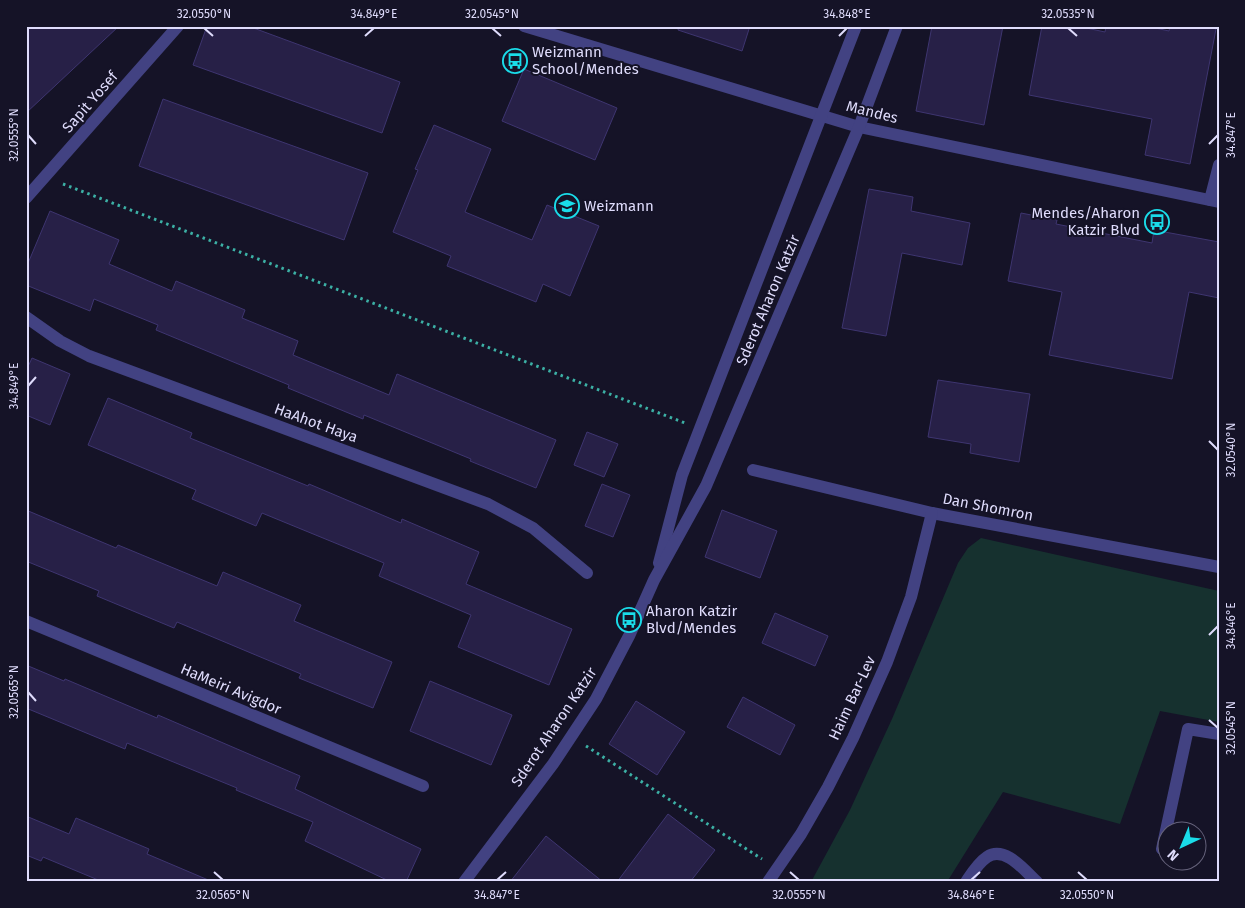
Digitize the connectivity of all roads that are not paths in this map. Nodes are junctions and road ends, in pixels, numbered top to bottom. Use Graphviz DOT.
graph roads {
  1 [pos="178,26"];
  2 [pos="524,26"];
  3 [pos="856,26"];
  4 [pos="897,26"];
  5 [pos="822,116"];
  6 [pos="858,127"];
  7 [pos="1219,165"];
  8 [pos="26,198"];
  9 [pos="1215,201"];
  10 [pos="26,317"];
  11 [pos="753,470"];
  12 [pos="932,513"];
  13 [pos="1219,567"];
  14 [pos="587,573"];
  15 [pos="654,580"];
  16 [pos="26,621"];
  17 [pos="1219,734"];
  18 [pos="423,786"];
  19 [pos="1168,820"];
  20 [pos="464,882"];
  21 [pos="768,882"];
  22 [pos="966,882"];
  23 [pos="1037,882"];
  1 -- 8 [label="street, Sapit Yosef"];
  2 -- 5 [label="street, Mandes"];
  3 -- 5 [label="street, Sderot Aharon Katzir"];
  4 -- 6 [label="street, Sderot Aharon Katzir"];
  5 -- 6 [label="street, Mandes"];
  5 -- 15 [label="street, Sderot Aharon Katzir"];
  6 -- 9 [label="street, Mandes"];
  6 -- 15 [label="street, Sderot Aharon Katzir"];
  7 -- 9 [label="street"];
  10 -- 14 [label="street, HaAhot Haya"];
  11 -- 12 [label="street, Dan Shomron"];
  12 -- 13 [label="street, Dan Shomron"];
  12 -- 21 [label="street, Haim Bar-Lev"];
  15 -- 20 [label="street, Sderot Aharon Katzir"];
  16 -- 18 [label="street, HaMeiri Avigdor"];
  17 -- 19 [label="street"];
  22 -- 23 [label="street"];
}
